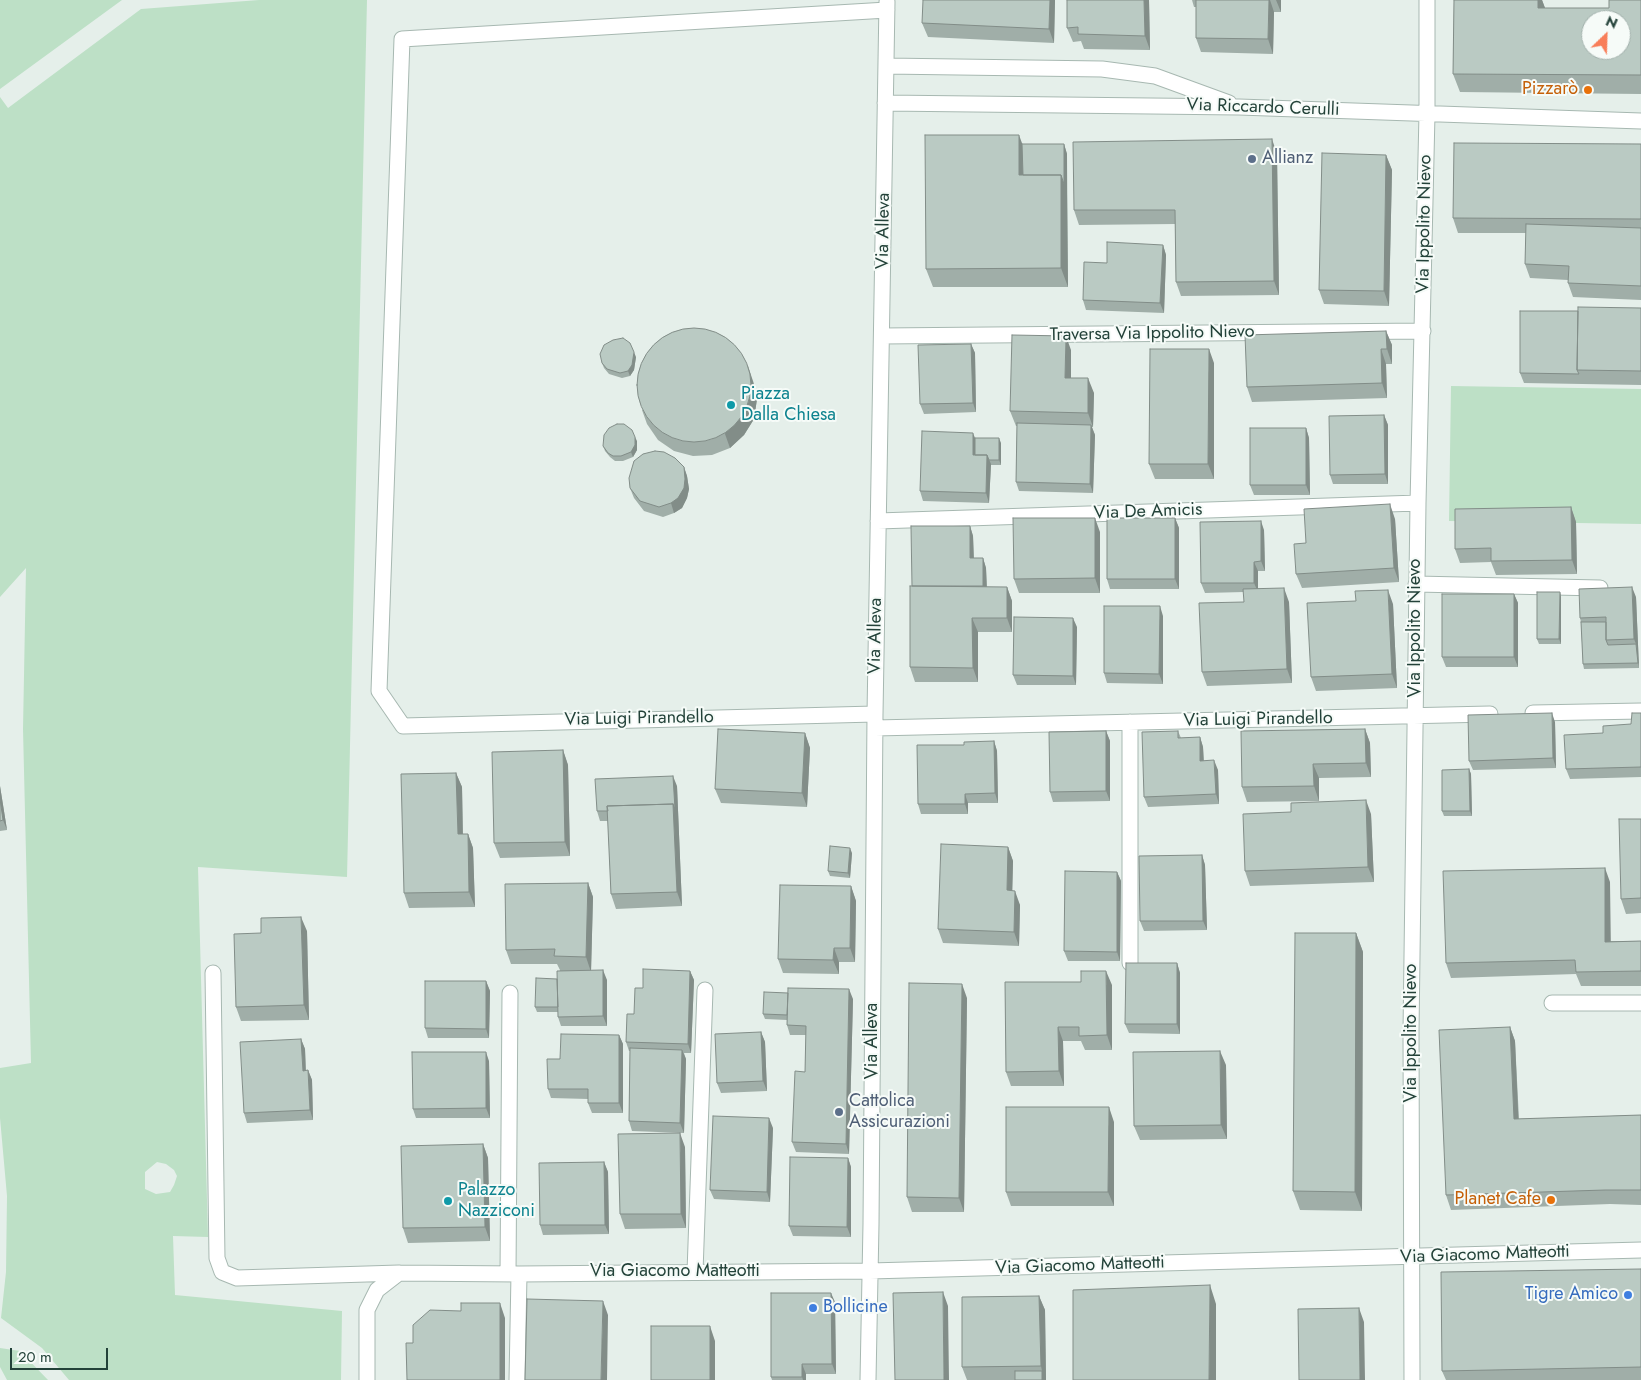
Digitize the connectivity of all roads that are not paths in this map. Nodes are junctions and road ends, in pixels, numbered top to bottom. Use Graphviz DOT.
graph roads {
  1 [pos="1427,0"];
  2 [pos="887,5"];
  3 [pos="886,66"];
  4 [pos="885,103"];
  5 [pos="1239,107"];
  6 [pos="1427,114"];
  7 [pos="1641,121"];
  8 [pos="1423,331"];
  9 [pos="882,336"];
  10 [pos="1418,503"];
  11 [pos="878,521"];
  12 [pos="1416,584"];
  13 [pos="1600,588"];
  14 [pos="1641,711"];
  15 [pos="1416,716"];
  16 [pos="875,721"];
  17 [pos="1130,722"];
  18 [pos="1130,963"];
  19 [pos="213,974"];
  20 [pos="705,990"];
  21 [pos="510,993"];
  22 [pos="1552,1003"];
  23 [pos="1641,1003"];
  24 [pos="1641,1250"];
  25 [pos="1412,1257"];
  26 [pos="870,1271"];
  27 [pos="695,1272"];
  28 [pos="399,1273"];
  29 [pos="514,1274"];
  30 [pos="367,1380"];
  31 [pos="517,1380"];
  32 [pos="868,1380"];
  33 [pos="1412,1380"];
  1 -- 6 [label="street, Via Ippolito Nievo"];
  2 -- 3 [label="street, Via Alleva"];
  2 -- 16 [label="street, Via Luigi Pirandello"];
  3 -- 4 [label="street, Via Alleva"];
  3 -- 5 [label="street"];
  4 -- 5 [label="street, Via Riccardo Cerulli"];
  4 -- 9 [label="street, Via Alleva"];
  5 -- 6 [label="street, Via Riccardo Cerulli"];
  6 -- 7 [label="street, Via Riccardo Cerulli"];
  6 -- 8 [label="street, Via Ippolito Nievo"];
  8 -- 9 [label="street, Traversa Via Ippolito Nievo"];
  8 -- 10 [label="street, Via Ippolito Nievo"];
  9 -- 11 [label="street, Via Alleva"];
  10 -- 11 [label="street, Via De Amicis"];
  10 -- 12 [label="street, Via Ippolito Nievo"];
  11 -- 16 [label="street, Via Alleva"];
  12 -- 13 [label="street"];
  12 -- 15 [label="street, Via Ippolito Nievo"];
  14 -- 15 [label="street, Via Luigi Pirandello"];
  15 -- 17 [label="street, Via Luigi Pirandello"];
  15 -- 25 [label="street, Via Ippolito Nievo"];
  16 -- 17 [label="street, Via Luigi Pirandello"];
  16 -- 26 [label="street, Via Alleva"];
  17 -- 18 [label="street"];
  19 -- 28 [label="street, Via Giacomo Matteotti"];
  20 -- 27 [label="street"];
  21 -- 29 [label="street"];
  22 -- 23 [label="street"];
  24 -- 25 [label="street, Via Giacomo Matteotti"];
  25 -- 26 [label="street, Via Giacomo Matteotti"];
  25 -- 33 [label="street, Via Ippolito Nievo"];
  26 -- 27 [label="street, Via Giacomo Matteotti"];
  26 -- 32 [label="street, Via Alleva"];
  27 -- 29 [label="street, Via Giacomo Matteotti"];
  28 -- 29 [label="street, Via Giacomo Matteotti"];
  28 -- 30 [label="street"];
  29 -- 31 [label="street"];
}
